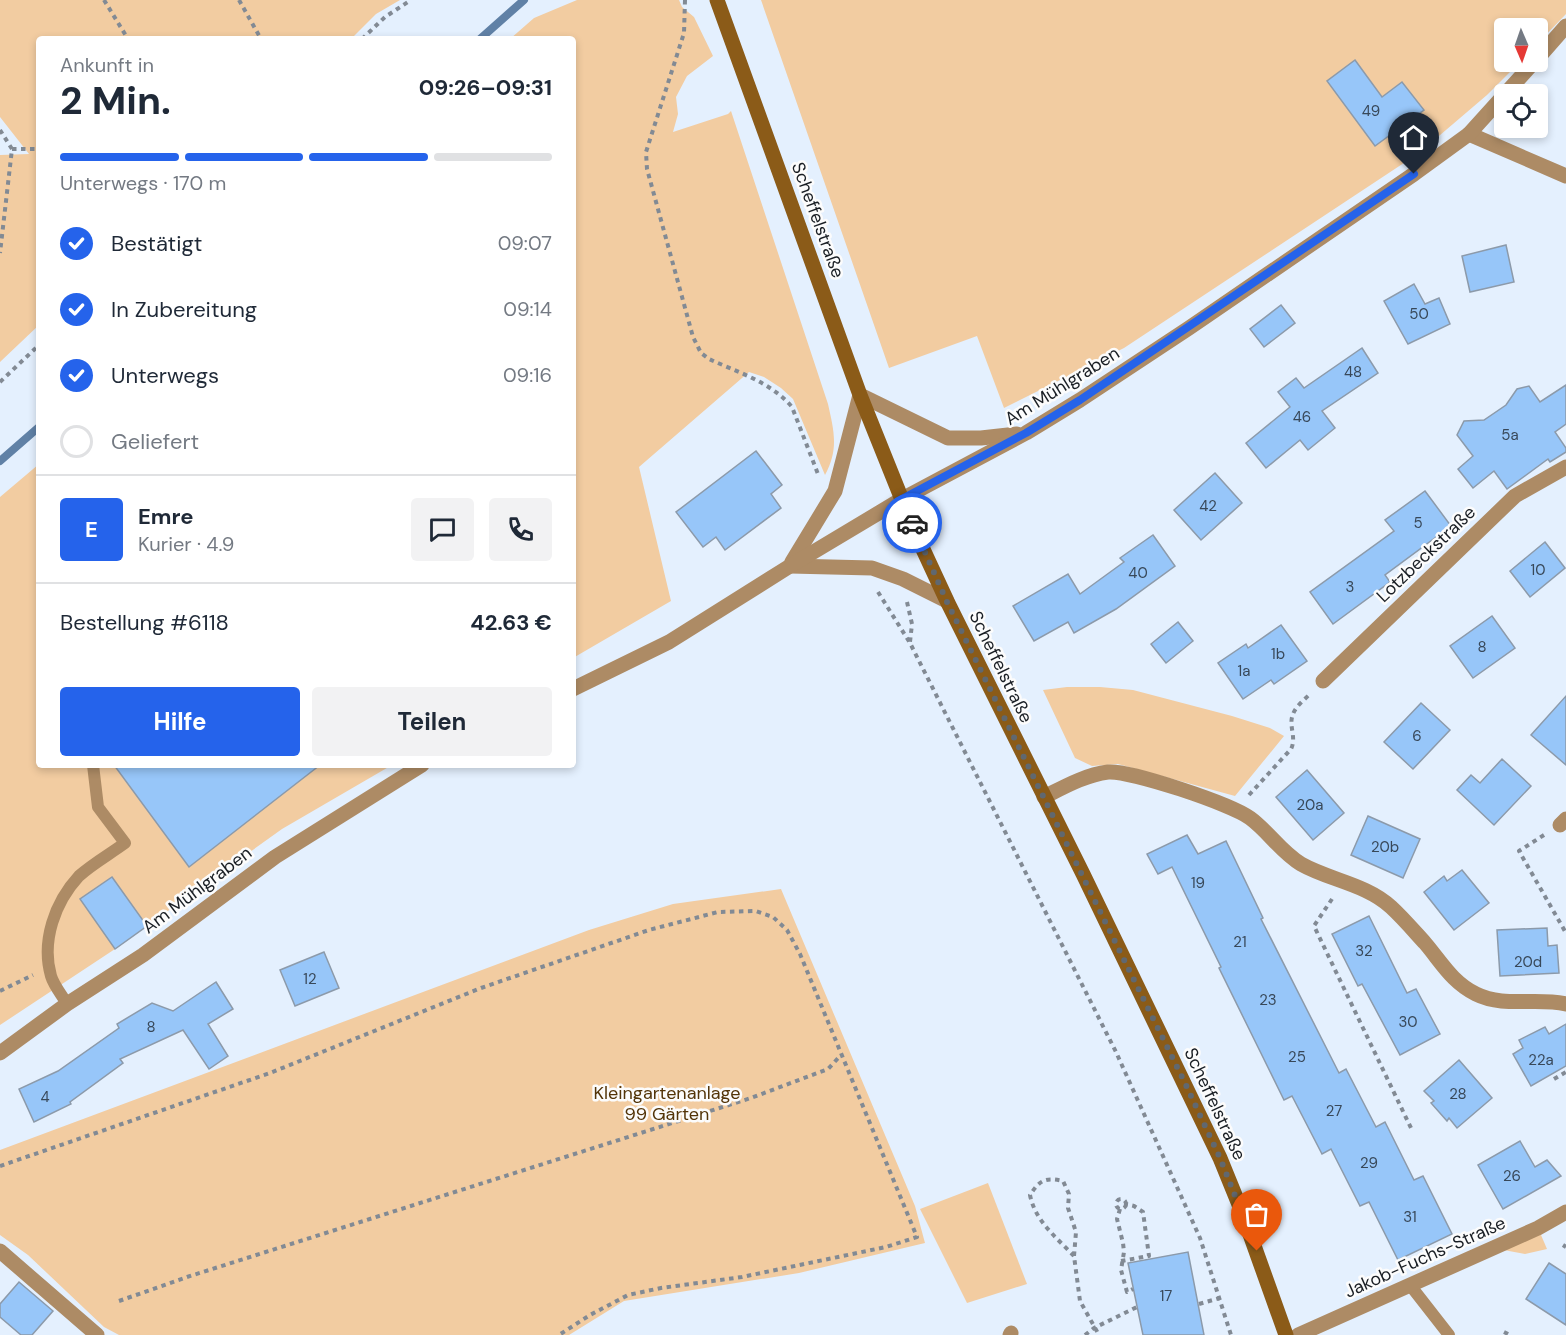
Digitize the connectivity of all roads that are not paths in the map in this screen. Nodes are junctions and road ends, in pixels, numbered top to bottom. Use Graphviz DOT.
graph roads {
  1 [pos="717,0"];
  2 [pos="1566,26"];
  3 [pos="1548,47"];
  4 [pos="1525,72"];
  5 [pos="1469,134"];
  6 [pos="1566,176"];
  7 [pos="860,395"];
  8 [pos="1026,433"];
  9 [pos="1566,467"];
  10 [pos="902,499"];
  11 [pos="790,566"];
  12 [pos="947,602"];
  13 [pos="1323,681"];
  14 [pos="576,688"];
  15 [pos="93,768"];
  16 [pos="411,768"];
  17 [pos="1044,797"];
  18 [pos="67,1004"];
  19 [pos="1566,1004"];
  20 [pos="0,1053"];
  21 [pos="1566,1212"];
  22 [pos="0,1251"];
  23 [pos="1410,1286"];
  24 [pos="97,1335"];
  25 [pos="1286,1335"];
  26 [pos="1298,1335"];
  27 [pos="1449,1335"];
  1 -- 7 [label="main road, Scheffelstraße"];
  2 -- 3 [label="street"];
  4 -- 5 [label="street, Am Mühlgraben"];
  5 -- 6 [label="street"];
  5 -- 8 [label="street, Am Mühlgraben"];
  7 -- 8 [label="street"];
  7 -- 10 [label="main road, Scheffelstraße"];
  7 -- 11 [label="street"];
  8 -- 10 [label="street, Am Mühlgraben"];
  9 -- 13 [label="street, Lotzbeckstraße"];
  10 -- 11 [label="street, Am Mühlgraben"];
  10 -- 12 [label="main road, Scheffelstraße"];
  11 -- 12 [label="street"];
  11 -- 14 [label="street, Am Mühlgraben"];
  12 -- 17 [label="main road, Scheffelstraße"];
  15 -- 18 [label="lane"];
  16 -- 18 [label="street, Am Mühlgraben"];
  17 -- 19 [label="street"];
  17 -- 25 [label="main road, Scheffelstraße"];
  18 -- 20 [label="street, Am Mühlgraben"];
  21 -- 23 [label="street, Jakob-Fuchs-Straße"];
  22 -- 24 [label="street"];
  23 -- 26 [label="street, Jakob-Fuchs-Straße"];
  23 -- 27 [label="lane"];
}
